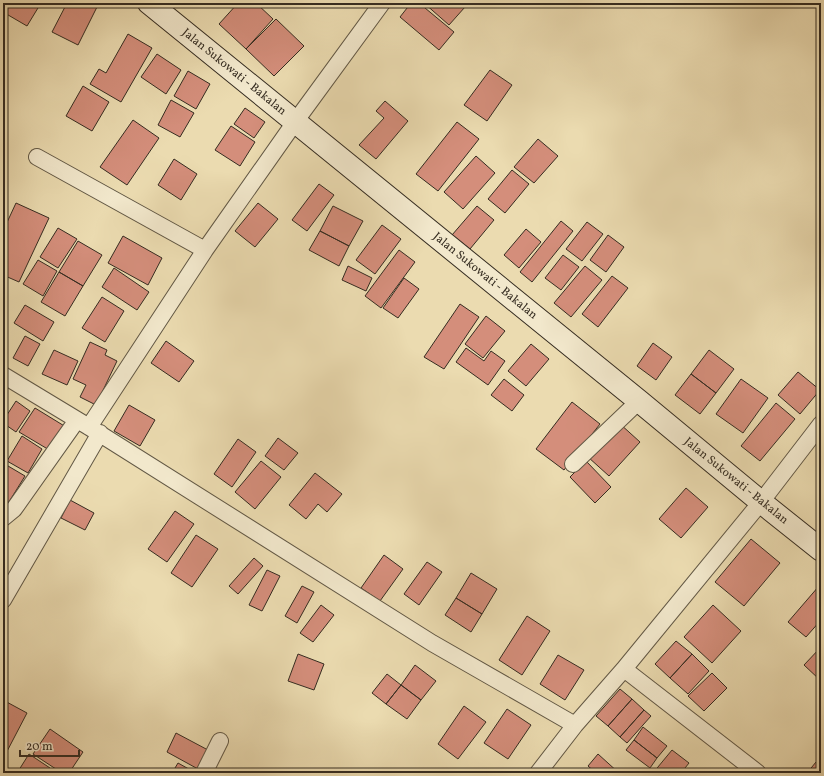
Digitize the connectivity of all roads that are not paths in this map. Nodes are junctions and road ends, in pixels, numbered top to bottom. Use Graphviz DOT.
graph roads {
  1 [pos="149,3"];
  2 [pos="382,3"];
  3 [pos="295,122"];
  4 [pos="37,157"];
  5 [pos="205,250"];
  6 [pos="3,375"];
  7 [pos="639,401"];
  8 [pos="821,424"];
  9 [pos="89,427"];
  10 [pos="573,464"];
  11 [pos="761,502"];
  12 [pos="3,518"];
  13 [pos="821,550"];
  14 [pos="3,600"];
  15 [pos="624,668"];
  16 [pos="575,725"];
  17 [pos="220,741"];
  18 [pos="204,773"];
  19 [pos="538,773"];
  20 [pos="758,773"];
  1 -- 3 [label="street, Jalan Sukowati - Bakalan"];
  2 -- 3 [label="street"];
  3 -- 5 [label="street"];
  3 -- 7 [label="street, Jalan Sukowati - Bakalan"];
  4 -- 5 [label="street"];
  5 -- 9 [label="street"];
  6 -- 9 [label="street"];
  7 -- 10 [label="street"];
  7 -- 11 [label="street, Jalan Sukowati - Bakalan"];
  8 -- 11 [label="street"];
  9 -- 12 [label="street"];
  9 -- 14 [label="street"];
  9 -- 16 [label="street"];
  11 -- 13 [label="street, Jalan Sukowati - Bakalan"];
  11 -- 15 [label="street"];
  15 -- 16 [label="street"];
  15 -- 20 [label="street"];
  16 -- 19 [label="street"];
  17 -- 18 [label="street"];
}
